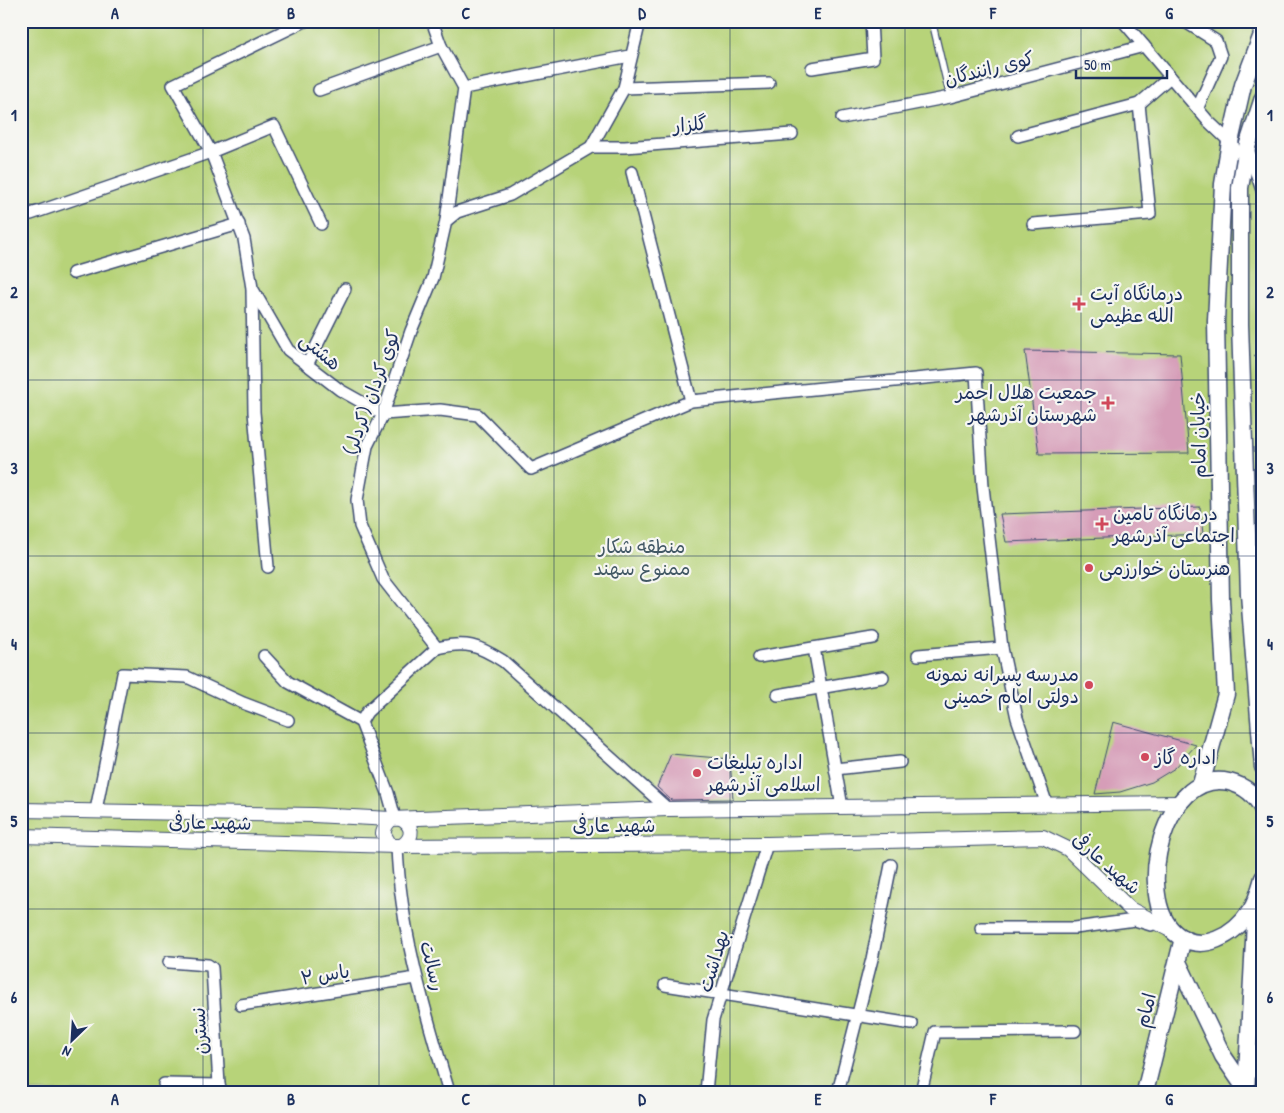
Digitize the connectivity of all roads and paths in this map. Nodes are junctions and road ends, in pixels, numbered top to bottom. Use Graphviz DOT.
graph roads {
  1 [pos="305,21"];
  2 [pos="432,21"];
  3 [pos="640,21"];
  4 [pos="871,21"];
  5 [pos="932,21"];
  6 [pos="1123,21"];
  7 [pos="1184,21"];
  8 [pos="1260,38"];
  9 [pos="441,46"];
  10 [pos="1144,46"];
  11 [pos="630,56"];
  12 [pos="812,68"];
  13 [pos="1170,77"];
  14 [pos="769,83"];
  15 [pos="464,88"];
  16 [pos="624,88"];
  17 [pos="319,90"];
  18 [pos="950,97"];
  19 [pos="1263,98"];
  20 [pos="1139,104"];
  21 [pos="1198,107"];
  22 [pos="842,118"];
  23 [pos="792,134"];
  24 [pos="1018,136"];
  25 [pos="1230,142"];
  26 [pos="591,147"];
  27 [pos="1247,147"];
  28 [pos="211,152"];
  29 [pos="632,172"];
  30 [pos="1240,188"];
  31 [pos="1262,190"];
  32 [pos="32,214"];
  33 [pos="446,221"];
  34 [pos="239,224"];
  35 [pos="321,224"];
  36 [pos="1034,224"];
  37 [pos="73,272"];
  38 [pos="252,288"];
  39 [pos="345,289"];
  40 [pos="307,365"];
  41 [pos="691,401"];
  42 [pos="383,414"];
  43 [pos="268,567"];
  44 [pos="873,638"];
  45 [pos="437,648"];
  46 [pos="814,648"];
  47 [pos="1002,648"];
  48 [pos="918,655"];
  49 [pos="264,656"];
  50 [pos="759,656"];
  51 [pos="883,677"];
  52 [pos="820,687"];
  53 [pos="778,695"];
  54 [pos="288,720"];
  55 [pos="361,722"];
  56 [pos="900,762"];
  57 [pos="1263,767"];
  58 [pos="835,769"];
  59 [pos="1201,784"];
  60 [pos="1179,803"];
  61 [pos="1047,805"];
  62 [pos="842,807"];
  63 [pos="668,809"];
  64 [pos="21,810"];
  65 [pos="96,810"];
  66 [pos="1263,810"];
  67 [pos="396,819"];
  68 [pos="21,836"];
  69 [pos="767,844"];
  70 [pos="397,845"];
  71 [pos="891,865"];
  72 [pos="1263,878"];
  73 [pos="1256,898"];
  74 [pos="981,928"];
  75 [pos="1179,935"];
  76 [pos="169,962"];
  77 [pos="1178,962"];
  78 [pos="416,978"];
  79 [pos="665,985"];
  80 [pos="721,995"];
  81 [pos="240,1005"];
  82 [pos="856,1017"];
  83 [pos="912,1024"];
  84 [pos="1075,1031"];
  85 [pos="164,1084"];
  86 [pos="220,1088"];
  87 [pos="1245,1090"];
  88 [pos="449,1092"];
  89 [pos="706,1092"];
  90 [pos="838,1092"];
  91 [pos="921,1092"];
  92 [pos="1145,1092"];
  1 -- 28 [label="street, هشتی"];
  2 -- 9 [label="street"];
  3 -- 11 [label="street"];
  4 -- 12 [label="street"];
  5 -- 18 [label="lane"];
  6 -- 10 [label="street"];
  7 -- 21 [label="street"];
  8 -- 25 [label="main road, خیابان امام"];
  9 -- 15 [label="street"];
  9 -- 17 [label="street"];
  10 -- 13 [label="street"];
  10 -- 18 [label="street, کوی رانندگان"];
  11 -- 15 [label="street"];
  11 -- 16 [label="street"];
  13 -- 20 [label="street"];
  13 -- 21 [label="street"];
  14 -- 16 [label="street"];
  15 -- 33 [label="street, کوی کردان (کردلر)"];
  16 -- 26 [label="street"];
  18 -- 22 [label="street, کوی رانندگان"];
  19 -- 27 [label="main road"];
  20 -- 24 [label="street"];
  20 -- 36 [label="street"];
  21 -- 25 [label="street"];
  23 -- 26 [label="street, گلزار"];
  25 -- 27 [label="main road"];
  25 -- 59 [label="main road, خیابان امام"];
  26 -- 33 [label="street"];
  27 -- 30 [label="main road"];
  27 -- 31 [label="street"];
  28 -- 32 [label="street"];
  28 -- 34 [label="street, هشتی"];
  28 -- 35 [label="street"];
  29 -- 41 [label="street"];
  30 -- 31 [label="street"];
  30 -- 57 [label="main road"];
  33 -- 42 [label="street, کوی کردان (کردلر)"];
  34 -- 37 [label="street"];
  34 -- 38 [label="street, هشتی"];
  38 -- 40 [label="street, هشتی"];
  38 -- 43 [label="street"];
  39 -- 40 [label="street"];
  40 -- 42 [label="street, هشتی"];
  41 -- 42 [label="street"];
  41 -- 47 [label="street"];
  42 -- 45 [label="street, کوی کردان (کردلر)"];
  44 -- 46 [label="street"];
  45 -- 55 [label="street"];
  45 -- 63 [label="street"];
  46 -- 50 [label="street"];
  46 -- 52 [label="street"];
  47 -- 48 [label="street"];
  47 -- 61 [label="street"];
  49 -- 55 [label="street"];
  51 -- 52 [label="street"];
  52 -- 53 [label="street"];
  52 -- 58 [label="street"];
  54 -- 65 [label="street"];
  55 -- 67 [label="street"];
  56 -- 58 [label="street"];
  58 -- 62 [label="street"];
  59 -- 60 [label="main road"];
  59 -- 66 [label="main road"];
  60 -- 61 [label="street, شهید عارفی"];
  60 -- 75 [label="main road"];
  61 -- 62 [label="street, شهید عارفی"];
  62 -- 63 [label="street, شهید عارفی"];
  63 -- 67 [label="street, شهید عارفی"];
  64 -- 65 [label="street, شهید عارفی"];
  65 -- 67 [label="street, شهید عارفی"];
  67 -- 70 [label="street"];
  67 -- 70 [label="street"];
  68 -- 70 [label="street, شهید عارفی"];
  69 -- 70 [label="street, شهید عارفی"];
  69 -- 75 [label="street, شهید عارفی"];
  69 -- 80 [label="street, بهداشت"];
  70 -- 78 [label="street, رسالت"];
  71 -- 82 [label="street"];
  72 -- 73 [label="main road"];
  73 -- 75 [label="main road"];
  73 -- 87 [label="main road"];
  74 -- 75 [label="street"];
  75 -- 77 [label="main road, امام"];
  76 -- 86 [label="street, نسترن"];
  77 -- 87 [label="main road"];
  77 -- 92 [label="main road, امام"];
  78 -- 81 [label="street, یاس ۲"];
  78 -- 88 [label="street, رسالت"];
  79 -- 80 [label="street"];
  80 -- 82 [label="street"];
  80 -- 89 [label="street, بهداشت"];
  82 -- 83 [label="street"];
  82 -- 90 [label="street"];
  84 -- 91 [label="street"];
  85 -- 86 [label="street"];
}
